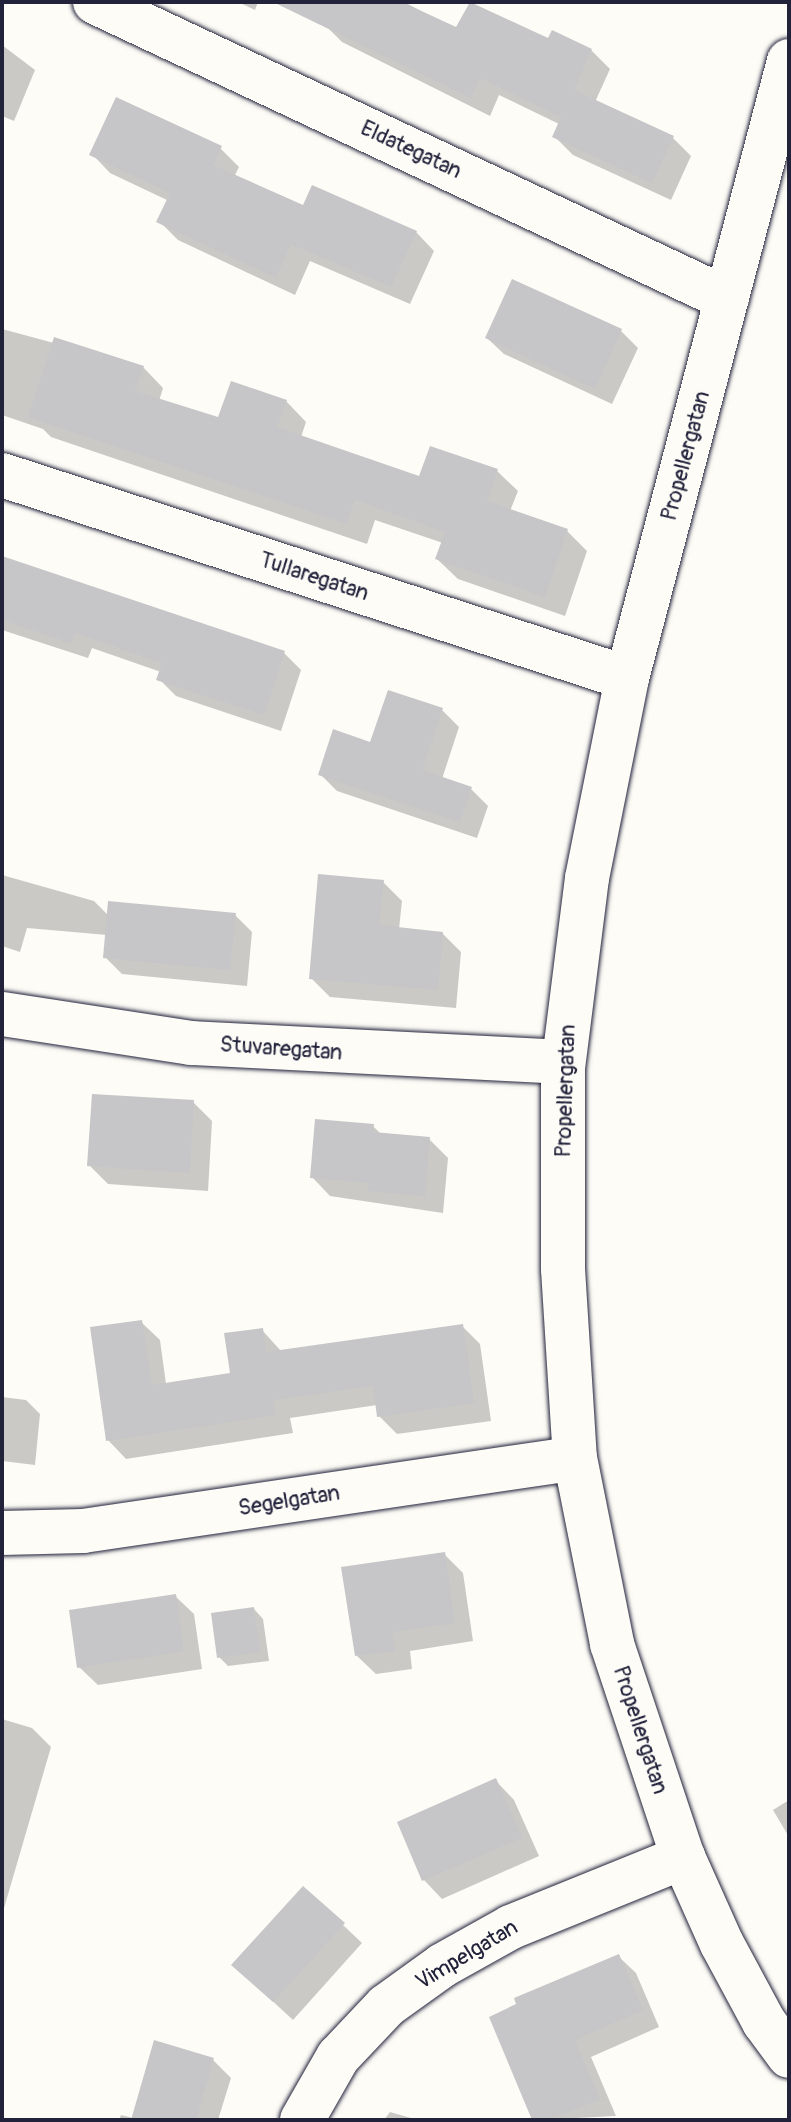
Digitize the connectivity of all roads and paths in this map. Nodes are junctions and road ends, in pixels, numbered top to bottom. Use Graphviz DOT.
graph roads {
  1 [pos="95,2"];
  2 [pos="789,61"];
  3 [pos="727,299"];
  4 [pos="2,475"];
  5 [pos="627,678"];
  6 [pos="2,1014"];
  7 [pos="563,1062"];
  8 [pos="575,1458"];
  9 [pos="2,1533"];
  10 [pos="683,1857"];
  11 [pos="789,2056"];
  12 [pos="302,2120"];
  1 -- 3 [label="street, Eldategatan"];
  2 -- 3 [label="street, Propellergatan"];
  3 -- 5 [label="street, Propellergatan"];
  4 -- 5 [label="street, Tullaregatan"];
  5 -- 7 [label="street, Propellergatan"];
  6 -- 7 [label="street, Stuvaregatan"];
  7 -- 8 [label="street, Propellergatan"];
  8 -- 9 [label="street, Segelgatan"];
  8 -- 10 [label="street, Propellergatan"];
  10 -- 11 [label="street, Propellergatan"];
  10 -- 12 [label="street, Vimpelgatan"];
}
